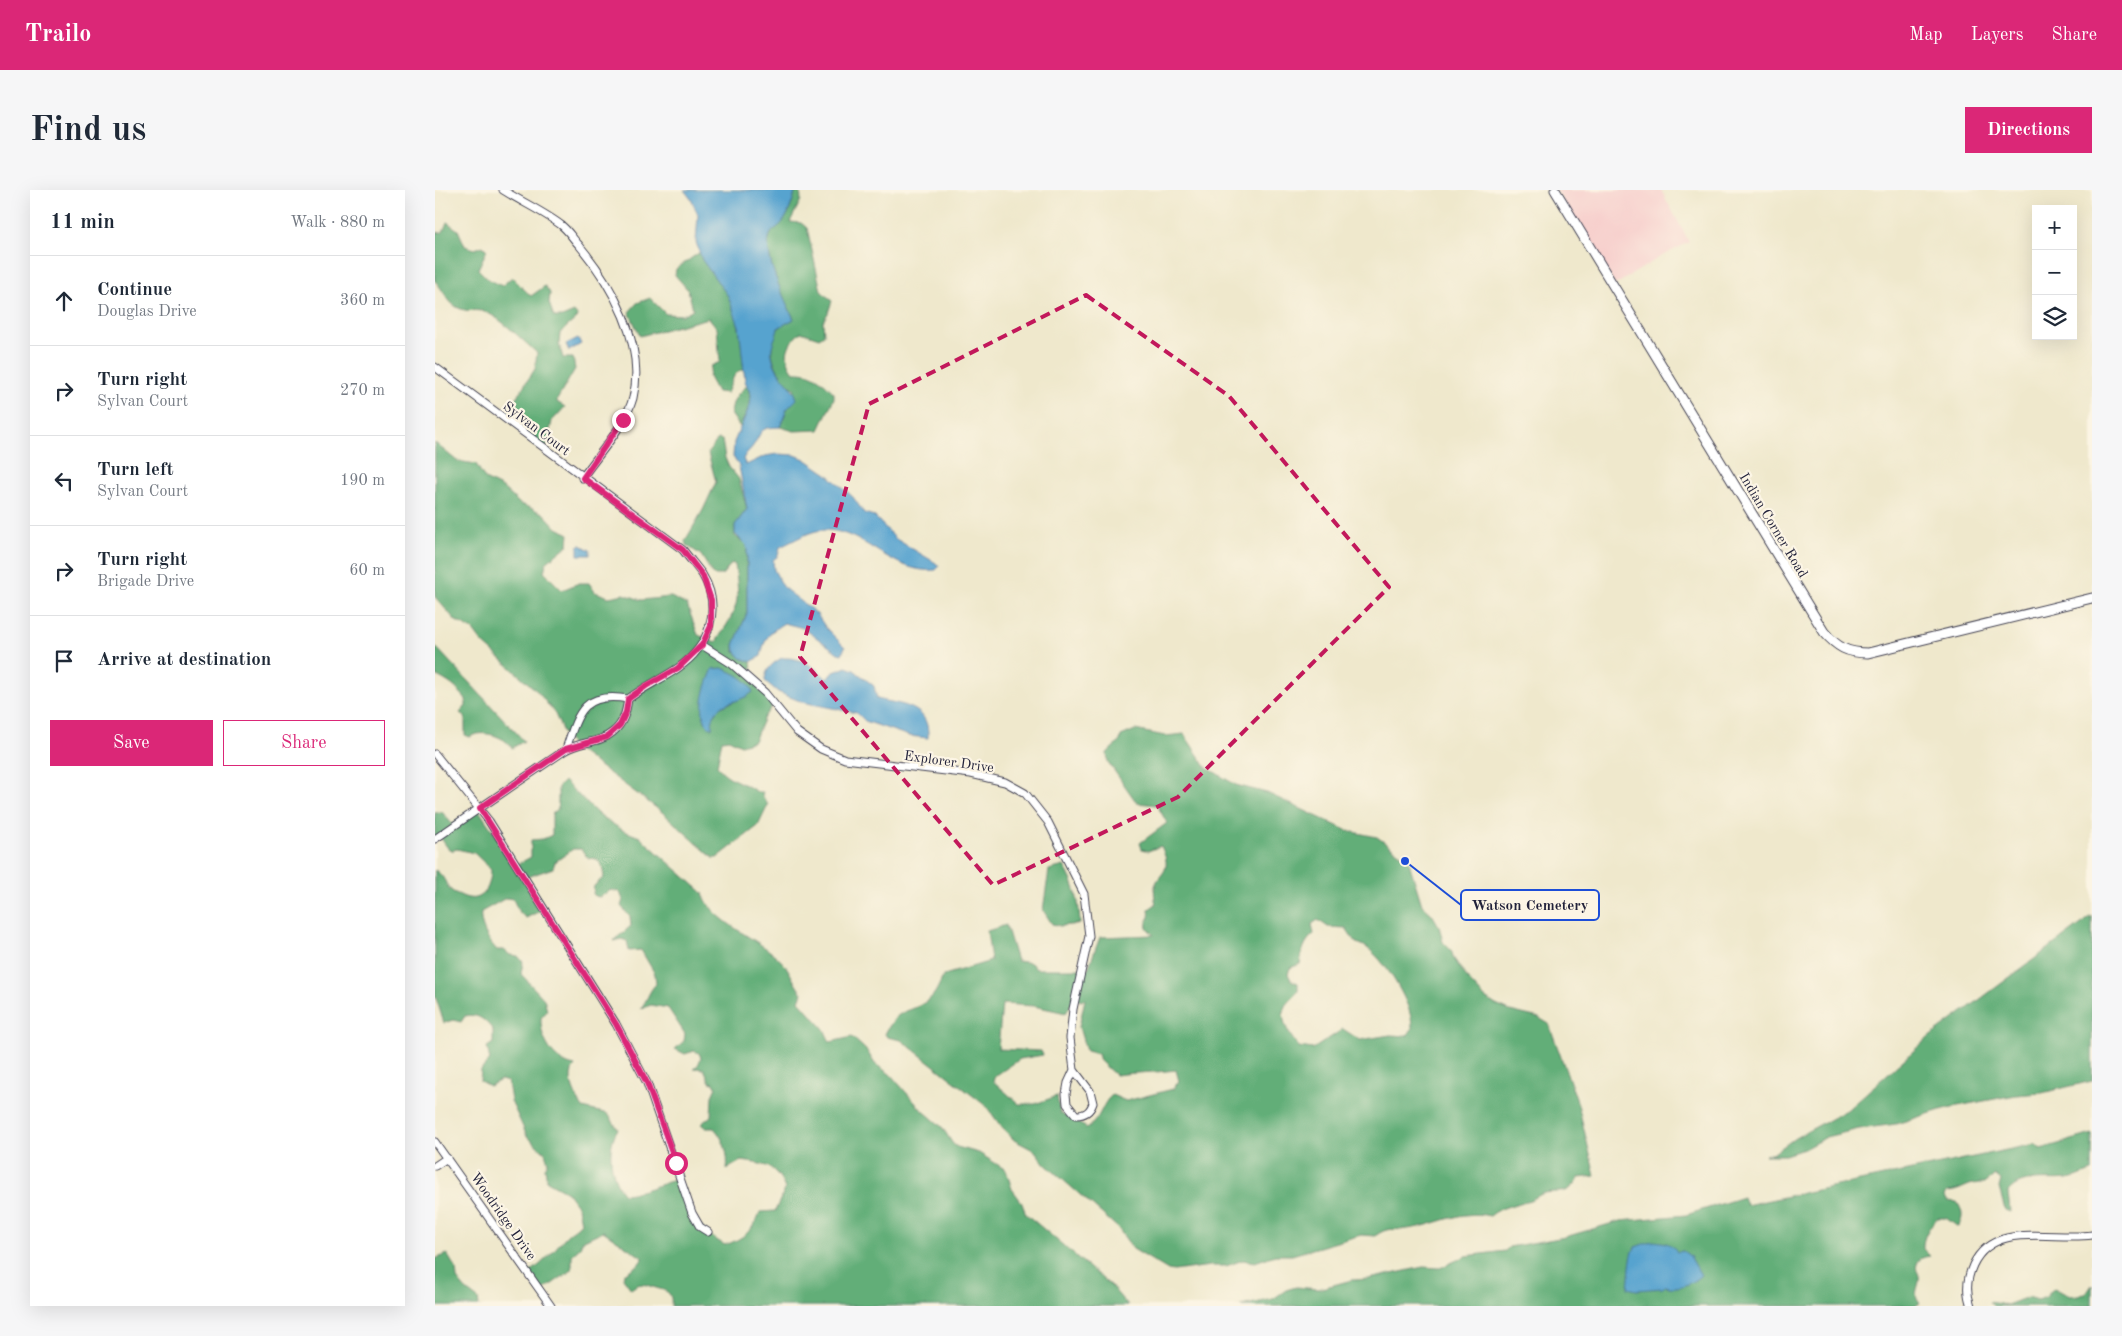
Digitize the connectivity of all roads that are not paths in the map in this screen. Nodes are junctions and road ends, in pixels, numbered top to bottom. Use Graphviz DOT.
graph roads {
  1 [pos="503,190"];
  2 [pos="1555,190"];
  3 [pos="435,367"];
  4 [pos="583,478"];
  5 [pos="2092,598"];
  6 [pos="702,645"];
  7 [pos="628,699"];
  8 [pos="566,749"];
  9 [pos="435,754"];
  10 [pos="480,808"];
  11 [pos="435,839"];
  12 [pos="1074,1070"];
  13 [pos="435,1142"];
  14 [pos="447,1158"];
  15 [pos="435,1166"];
  16 [pos="708,1232"];
  17 [pos="2092,1235"];
  18 [pos="551,1306"];
  19 [pos="1971,1306"];
  1 -- 4 [label="street"];
  2 -- 5 [label="street, Indian Corner Road"];
  3 -- 4 [label="street, Sylvan Court"];
  4 -- 6 [label="street, Sylvan Court"];
  6 -- 7 [label="street, Sylvan Court"];
  6 -- 12 [label="street, Explorer Drive"];
  7 -- 8 [label="street"];
  7 -- 8 [label="street"];
  8 -- 10 [label="street"];
  9 -- 10 [label="street"];
  10 -- 11 [label="street"];
  10 -- 16 [label="street"];
  12 -- 12 [label="street, Explorer Drive"];
  13 -- 14 [label="street, Woodridge Drive"];
  14 -- 15 [label="street"];
  14 -- 18 [label="street, Woodridge Drive"];
  17 -- 19 [label="street"];
}
